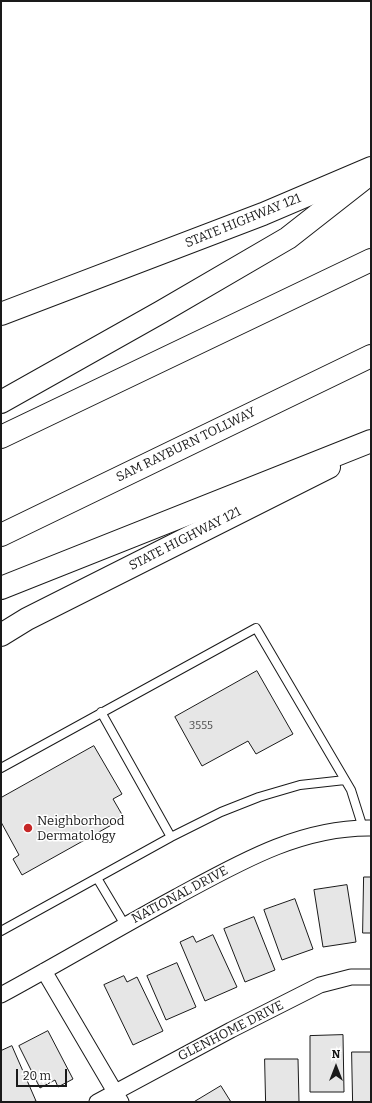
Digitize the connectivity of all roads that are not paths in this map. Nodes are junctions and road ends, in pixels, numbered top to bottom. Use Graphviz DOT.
graph roads {
  1 [pos="371,168"];
  2 [pos="371,173"];
  3 [pos="371,260"];
  4 [pos="1,314"];
  5 [pos="371,356"];
  6 [pos="1,402"];
  7 [pos="1,437"];
  8 [pos="371,441"];
  9 [pos="371,446"];
  10 [pos="1,535"];
  11 [pos="1,588"];
  12 [pos="1,634"];
  13 [pos="101,712"];
  14 [pos="1,768"];
  15 [pos="345,780"];
  16 [pos="367,828"];
  17 [pos="171,837"];
  18 [pos="97,878"];
  19 [pos="125,925"];
  20 [pos="1,931"];
  21 [pos="44,971"];
  22 [pos="371,977"];
  23 [pos="1,995"];
  24 [pos="118,1097"];
  25 [pos="97,1102"];
  1 -- 4 [label="main road, STATE HIGHWAY 121"];
  2 -- 6 [label="main road"];
  3 -- 7 [label="main road"];
  5 -- 10 [label="main road, SAM RAYBURN TOLLWAY"];
  8 -- 11 [label="main road"];
  9 -- 12 [label="main road, STATE HIGHWAY 121"];
  13 -- 14 [label="lane"];
  13 -- 15 [label="lane"];
  13 -- 17 [label="lane"];
  15 -- 16 [label="lane"];
  15 -- 17 [label="lane"];
  16 -- 19 [label="street, NATIONAL DRIVE"];
  17 -- 18 [label="lane"];
  18 -- 19 [label="lane"];
  18 -- 20 [label="lane"];
  19 -- 21 [label="street, NATIONAL DRIVE"];
  21 -- 23 [label="street, NATIONAL DRIVE"];
  21 -- 24 [label="street"];
  22 -- 24 [label="street, GLENHOME DRIVE"];
  24 -- 25 [label="street, GLENHOME DRIVE"];
}
